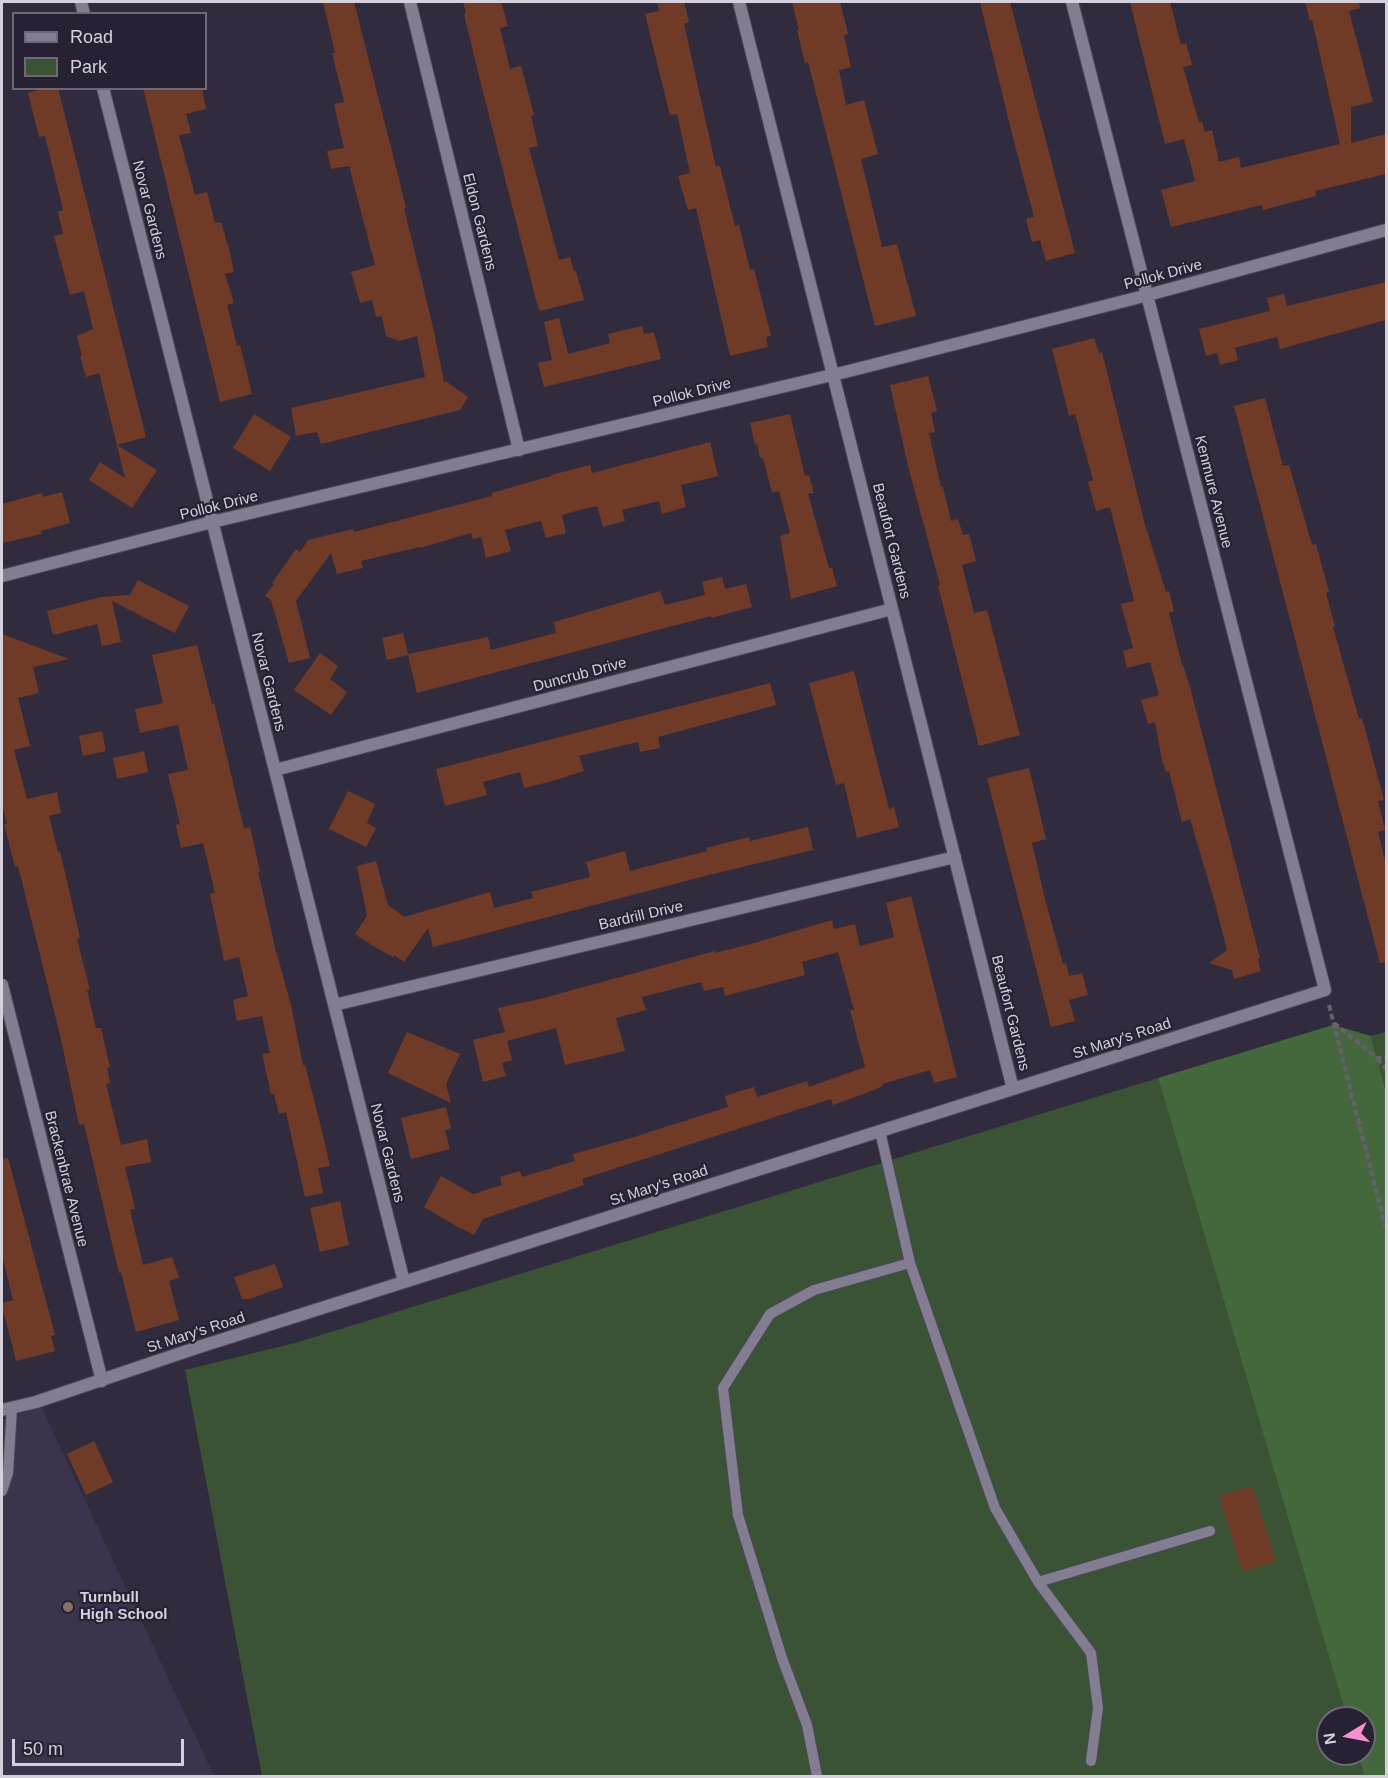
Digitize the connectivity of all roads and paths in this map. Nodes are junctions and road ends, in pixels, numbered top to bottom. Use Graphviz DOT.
graph roads {
  1 [pos="410,2"];
  2 [pos="739,2"];
  3 [pos="1072,2"];
  4 [pos="104,90"];
  5 [pos="1386,230"];
  6 [pos="1148,295"];
  7 [pos="833,375"];
  8 [pos="519,450"];
  9 [pos="212,522"];
  10 [pos="2,576"];
  11 [pos="892,609"];
  12 [pos="275,770"];
  13 [pos="955,857"];
  14 [pos="2,985"];
  15 [pos="1326,990"];
  16 [pos="334,1005"];
  17 [pos="1334,1022"];
  18 [pos="1377,1058"];
  19 [pos="1386,1058"];
  20 [pos="1386,1069"];
  21 [pos="1013,1089"];
  22 [pos="880,1131"];
  23 [pos="1386,1229"];
  24 [pos="910,1263"];
  25 [pos="404,1282"];
  26 [pos="102,1381"];
  27 [pos="7,1408"];
  28 [pos="2,1491"];
  29 [pos="1210,1531"];
  30 [pos="1038,1582"];
  31 [pos="1091,1761"];
  32 [pos="817,1776"];
  1 -- 8 [label="street, Eldon Gardens"];
  2 -- 7 [label="street, Beaufort Gardens"];
  3 -- 6 [label="street, Kenmure Avenue"];
  4 -- 9 [label="street, Novar Gardens"];
  5 -- 6 [label="street, Pollok Drive"];
  6 -- 7 [label="street, Pollok Drive"];
  6 -- 15 [label="street, Kenmure Avenue"];
  7 -- 8 [label="street, Pollok Drive"];
  7 -- 11 [label="street, Beaufort Gardens"];
  8 -- 9 [label="street, Pollok Drive"];
  9 -- 10 [label="street, Pollok Drive"];
  9 -- 12 [label="street, Novar Gardens"];
  11 -- 12 [label="street, Duncrub Drive"];
  11 -- 13 [label="street, Beaufort Gardens"];
  12 -- 16 [label="street, Novar Gardens"];
  13 -- 16 [label="street, Bardrill Drive"];
  13 -- 21 [label="street, Beaufort Gardens"];
  14 -- 26 [label="street, Brackenbrae Avenue"];
  15 -- 17 [label="path"];
  15 -- 21 [label="street, St Mary's Road"];
  16 -- 25 [label="street, Novar Gardens"];
  17 -- 18 [label="path"];
  17 -- 23 [label="path"];
  18 -- 19 [label="path"];
  18 -- 20 [label="path"];
  21 -- 22 [label="street, St Mary's Road"];
  22 -- 24 [label="lane"];
  22 -- 25 [label="street, St Mary's Road"];
  24 -- 30 [label="lane"];
  24 -- 32 [label="lane"];
  25 -- 26 [label="street, St Mary's Road"];
  26 -- 27 [label="street, St Mary's Road"];
  27 -- 28 [label="lane"];
  29 -- 30 [label="lane"];
  30 -- 31 [label="lane"];
}
